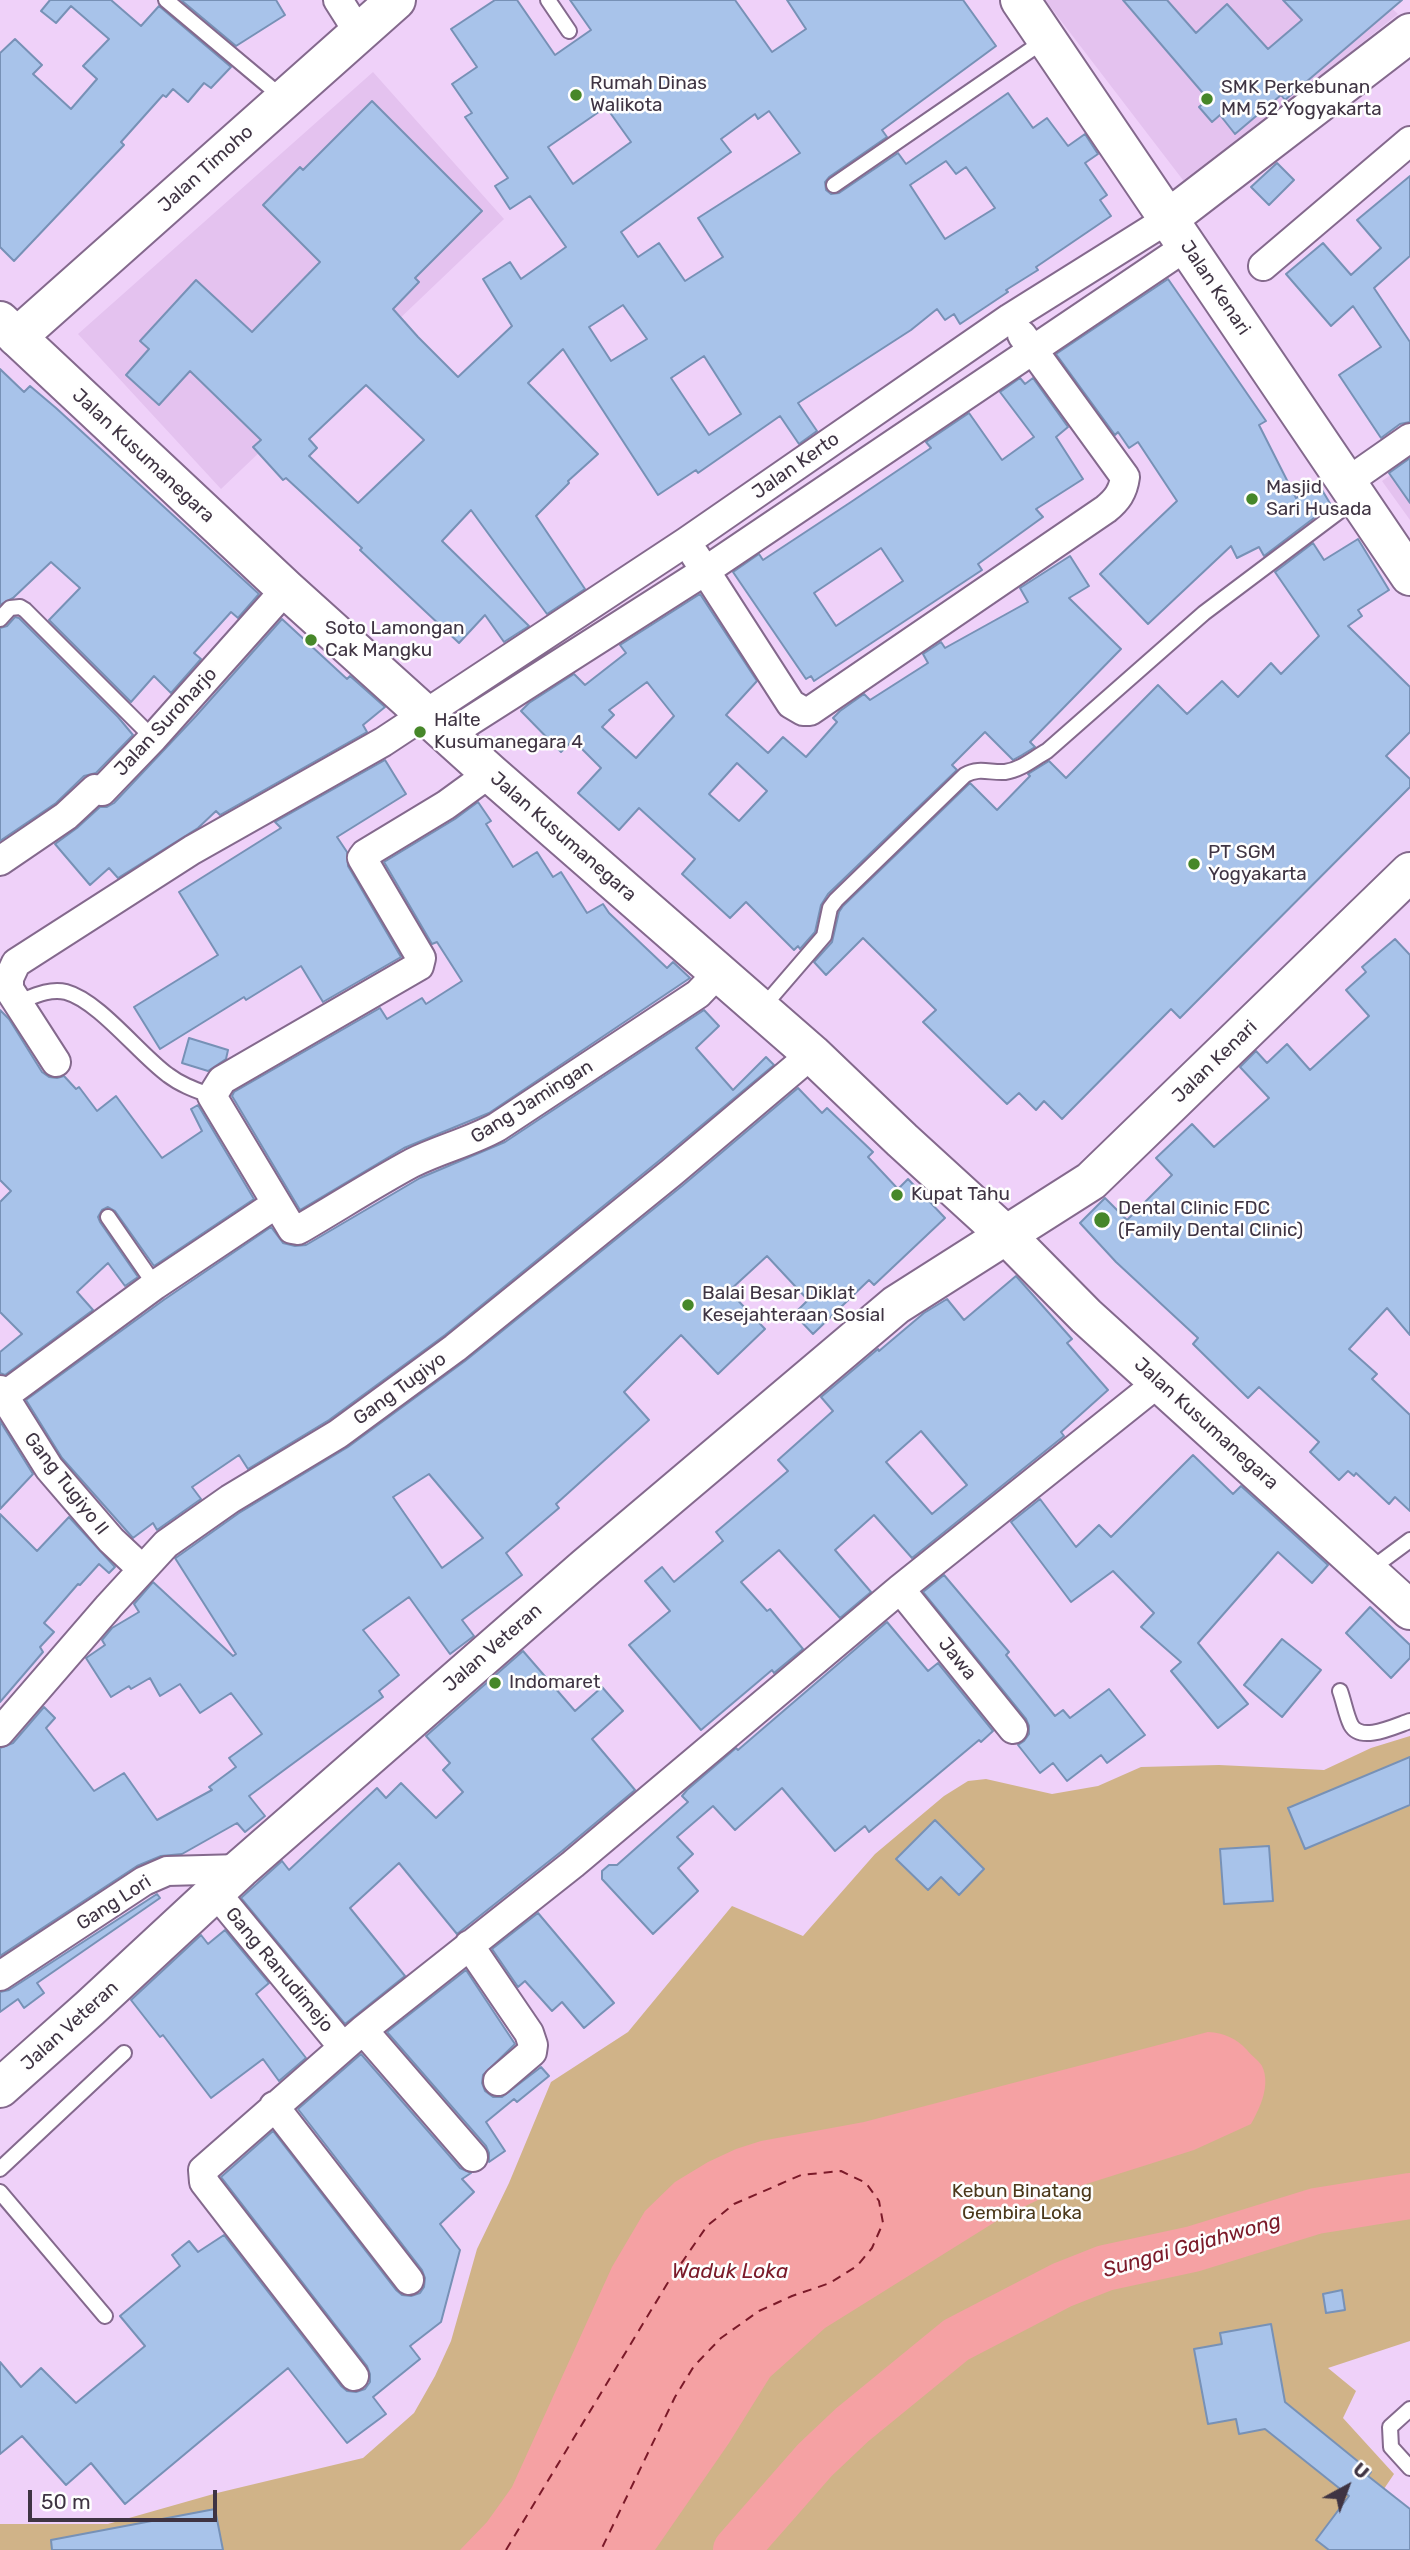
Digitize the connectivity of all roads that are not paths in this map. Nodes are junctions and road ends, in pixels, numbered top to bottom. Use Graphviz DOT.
graph roads {
  1 [pos="166,0"];
  2 [pos="338,0"];
  3 [pos="396,0"];
  4 [pos="548,0"];
  5 [pos="1020,0"];
  6 [pos="569,31"];
  7 [pos="359,33"];
  8 [pos="1410,33"];
  9 [pos="1046,39"];
  10 [pos="285,99"];
  11 [pos="1410,141"];
  12 [pos="834,185"];
  13 [pos="1177,232"];
  14 [pos="1263,266"];
  15 [pos="1010,318"];
  16 [pos="8,329"];
  17 [pos="1033,351"];
  18 [pos="1410,438"];
  19 [pos="1352,490"];
  20 [pos="686,542"];
  21 [pos="705,571"];
  22 [pos="1410,576"];
  23 [pos="286,589"];
  24 [pos="0,618"];
  25 [pos="436,725"];
  26 [pos="153,738"];
  27 [pos="490,773"];
  28 [pos="0,861"];
  29 [pos="1410,872"];
  30 [pos="719,972"];
  31 [pos="19,1002"];
  32 [pos="761,1009"];
  33 [pos="812,1054"];
  34 [pos="56,1062"];
  35 [pos="212,1096"];
  36 [pos="276,1204"];
  37 [pos="108,1217"];
  38 [pos="1006,1235"];
  39 [pos="155,1285"];
  40 [pos="1159,1382"];
  41 [pos="3,1400"];
  42 [pos="1410,1540"];
  43 [pos="1379,1563"];
  44 [pos="142,1569"];
  45 [pos="900,1589"];
  46 [pos="1410,1591"];
  47 [pos="1410,1610"];
  48 [pos="1340,1691"];
  49 [pos="1410,1721"];
  50 [pos="1013,1730"];
  51 [pos="0,1732"];
  52 [pos="228,1881"];
  53 [pos="469,1945"];
  54 [pos="0,1976"];
  55 [pos="353,2038"];
  56 [pos="124,2053"];
  57 [pos="498,2081"];
  58 [pos="0,2088"];
  59 [pos="274,2106"];
  60 [pos="473,2157"];
  61 [pos="0,2169"];
  62 [pos="0,2192"];
  63 [pos="409,2280"];
  64 [pos="105,2316"];
  65 [pos="354,2376"];
  66 [pos="1410,2409"];
  67 [pos="1410,2468"];
  1 -- 10 [label="lane"];
  2 -- 7 [label="street"];
  3 -- 7 [label="main road, Jalan Timoho"];
  4 -- 6 [label="lane"];
  5 -- 9 [label="main road, Jalan Kenari"];
  7 -- 10 [label="main road, Jalan Timoho"];
  8 -- 13 [label="main road"];
  9 -- 12 [label="lane"];
  9 -- 13 [label="main road, Jalan Kenari"];
  10 -- 16 [label="main road, Jalan Timoho"];
  11 -- 14 [label="street"];
  13 -- 15 [label="street, Jalan Kerto"];
  13 -- 17 [label="street, Jalan Kerto"];
  13 -- 19 [label="main road, Jalan Kenari"];
  15 -- 17 [label="street"];
  15 -- 20 [label="street, Jalan Kerto"];
  16 -- 23 [label="main road, Jalan Kusumanegara"];
  17 -- 21 [label="street, Jalan Kerto"];
  17 -- 21 [label="street"];
  18 -- 19 [label="street"];
  19 -- 22 [label="main road, Jalan Kenari"];
  19 -- 32 [label="lane"];
  20 -- 21 [label="street"];
  20 -- 25 [label="street, Jalan Kerto"];
  21 -- 25 [label="street, Jalan Kerto"];
  23 -- 25 [label="main road, Jalan Kusumanegara"];
  23 -- 26 [label="street, Jalan Suroharjo"];
  24 -- 26 [label="lane"];
  25 -- 27 [label="main road, Jalan Kusumanegara"];
  25 -- 31 [label="street"];
  26 -- 28 [label="street, Jalan Suroharjo"];
  27 -- 30 [label="main road, Jalan Kusumanegara"];
  27 -- 35 [label="street"];
  29 -- 38 [label="main road, Jalan Kenari"];
  30 -- 32 [label="main road, Jalan Kusumanegara"];
  30 -- 36 [label="street, Gang Jamingan"];
  31 -- 34 [label="street"];
  31 -- 35 [label="lane"];
  32 -- 33 [label="main road, Jalan Kusumanegara"];
  33 -- 38 [label="main road, Jalan Kusumanegara"];
  33 -- 44 [label="street, Gang Tugiyo"];
  35 -- 36 [label="street"];
  36 -- 39 [label="street"];
  37 -- 39 [label="lane"];
  38 -- 40 [label="main road, Jalan Kusumanegara"];
  38 -- 43 [label="main road, Jalan Kusumanegara"];
  38 -- 52 [label="main road, Jalan Veteran"];
  39 -- 41 [label="street"];
  40 -- 45 [label="street"];
  40 -- 47 [label="main road, Jalan Kusumanegara"];
  41 -- 44 [label="street, Gang Tugiyo II"];
  42 -- 43 [label="lane"];
  43 -- 46 [label="main road, Jalan Kusumanegara"];
  44 -- 51 [label="street, Gang Tugiyo"];
  45 -- 50 [label="street, Jawa"];
  45 -- 53 [label="street"];
  48 -- 49 [label="lane"];
  52 -- 54 [label="street, Gang Lori"];
  52 -- 55 [label="street, Gang Ranudimejo"];
  52 -- 58 [label="main road, Jalan Veteran"];
  53 -- 55 [label="street"];
  53 -- 57 [label="street"];
  55 -- 59 [label="street"];
  55 -- 60 [label="street, Gang Ranudimejo"];
  56 -- 61 [label="lane"];
  59 -- 63 [label="street"];
  59 -- 65 [label="street"];
  62 -- 64 [label="lane"];
  66 -- 67 [label="lane"];
}
